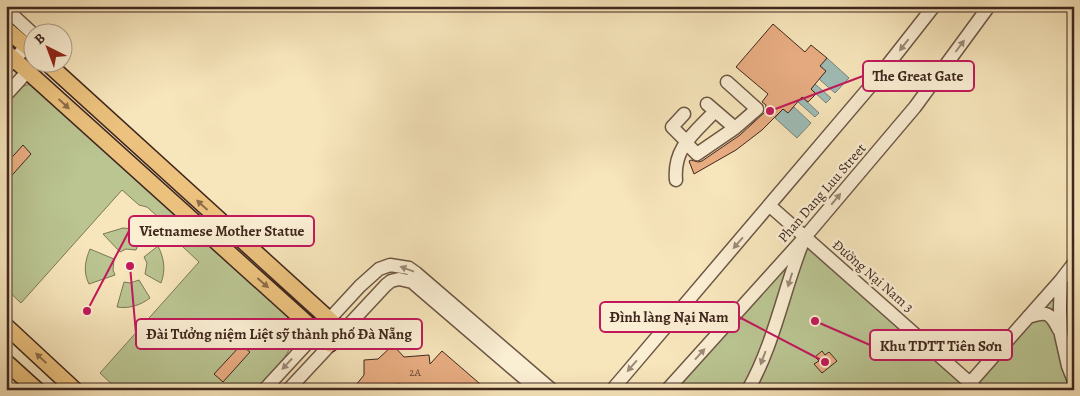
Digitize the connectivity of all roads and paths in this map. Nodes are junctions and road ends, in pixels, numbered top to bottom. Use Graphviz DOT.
graph roads {
  1 [pos="934,6"];
  2 [pos="989,6"];
  3 [pos="6,9"];
  4 [pos="6,29"];
  5 [pos="22,31"];
  6 [pos="22,38"];
  7 [pos="22,50"];
  8 [pos="9,60"];
  9 [pos="22,64"];
  10 [pos="27,72"];
  11 [pos="37,72"];
  12 [pos="57,72"];
  13 [pos="726,82"];
  14 [pos="6,95"];
  15 [pos="684,114"];
  16 [pos="735,128"];
  17 [pos="686,142"];
  18 [pos="134,144"];
  19 [pos="122,157"];
  20 [pos="676,180"];
  21 [pos="770,206"];
  22 [pos="805,237"];
  23 [pos="250,247"];
  24 [pos="238,261"];
  25 [pos="1074,263"];
  26 [pos="1061,280"];
  27 [pos="1028,317"];
  28 [pos="329,319"];
  29 [pos="6,326"];
  30 [pos="317,332"];
  31 [pos="342,332"];
  32 [pos="1061,335"];
  33 [pos="330,344"];
  34 [pos="6,362"];
  35 [pos="1074,380"];
  36 [pos="974,386"];
  37 [pos="36,390"];
  38 [pos="75,390"];
  39 [pos="264,390"];
  40 [pos="288,390"];
  41 [pos="538,390"];
  42 [pos="552,390"];
  43 [pos="612,390"];
  44 [pos="667,390"];
  45 [pos="748,390"];
  1 -- 21 [label="street, one-way"];
  22 -- 2 [label="street, Phan Dang Luu Street, one-way"];
  3 -- 5 [label="street"];
  4 -- 6 [label="main road"];
  7 -- 8 [label="street"];
  8 -- 9 [label="main road"];
  10 -- 14 [label="street"];
  11 -- 19 [label="main road, one-way"];
  12 -- 18 [label="main road"];
  13 -- 16 [label="street"];
  15 -- 17 [label="street"];
  16 -- 17 [label="street"];
  16 -- 17 [label="street"];
  17 -- 20 [label="street"];
  18 -- 19 [label="main road"];
  23 -- 18 [label="main road, one-way"];
  19 -- 24 [label="main road"];
  21 -- 22 [label="street, Đường Nại Nam 3"];
  21 -- 43 [label="street, one-way"];
  22 -- 36 [label="street, Đường Nại Nam 3"];
  44 -- 22 [label="street, Phan Dang Luu Street, one-way"];
  22 -- 45 [label="street, one-way"];
  23 -- 24 [label="main road"];
  23 -- 28 [label="main road"];
  24 -- 30 [label="main road, one-way"];
  25 -- 26 [label="street"];
  26 -- 27 [label="street"];
  26 -- 32 [label="street"];
  27 -- 32 [label="street"];
  27 -- 36 [label="street"];
  28 -- 30 [label="street"];
  28 -- 31 [label="main road"];
  42 -- 28 [label="street, one-way"];
  38 -- 29 [label="main road, one-way"];
  30 -- 33 [label="main road"];
  30 -- 39 [label="street, one-way"];
  31 -- 33 [label="street"];
  31 -- 41 [label="street"];
  32 -- 35 [label="street"];
  33 -- 40 [label="street"];
  34 -- 37 [label="main road"];
}
